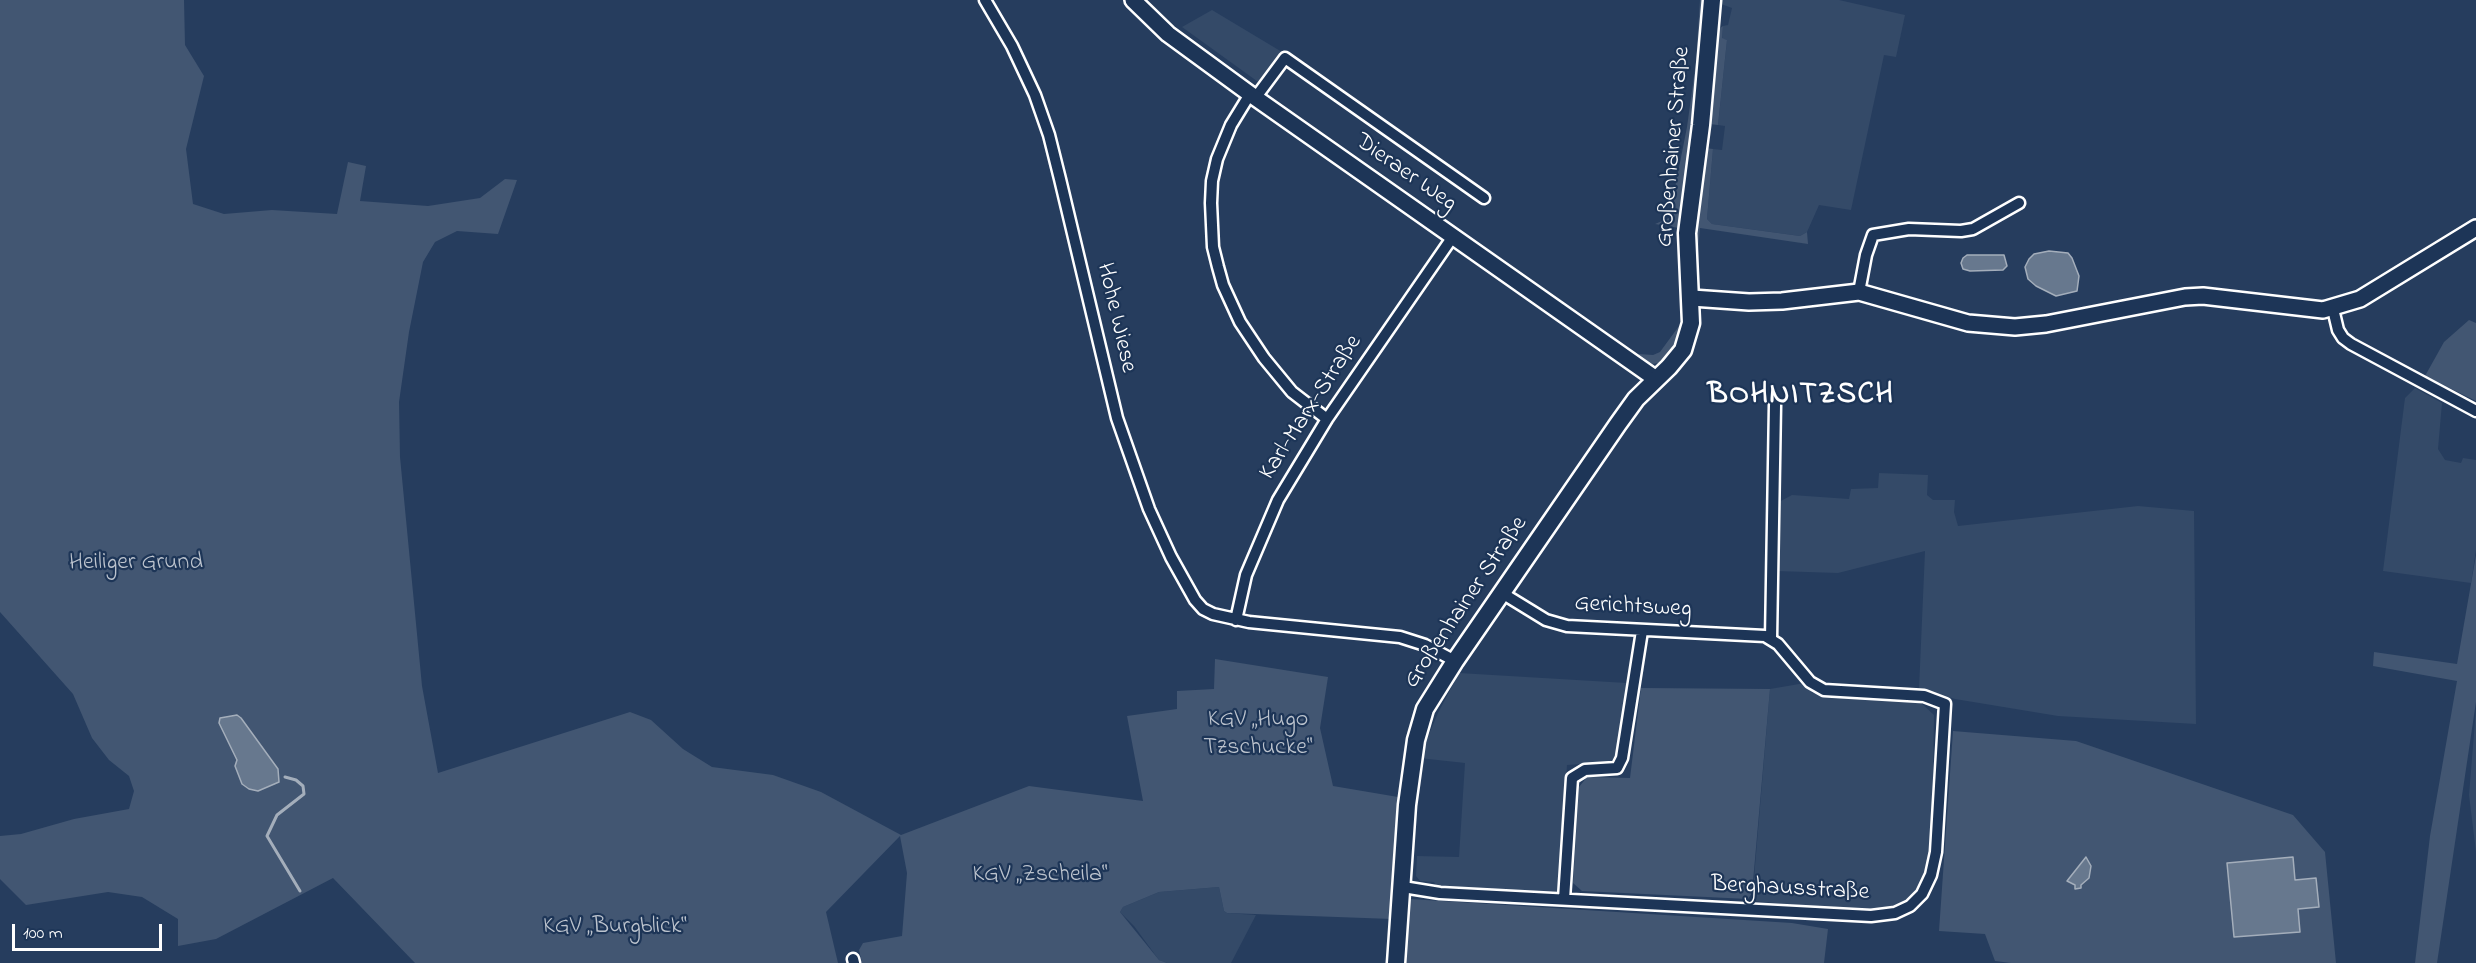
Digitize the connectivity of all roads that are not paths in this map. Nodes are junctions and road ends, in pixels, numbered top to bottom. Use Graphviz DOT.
graph roads {
  1 [pos="985,0"];
  2 [pos="1133,0"];
  3 [pos="1712,0"];
  4 [pos="1253,95"];
  5 [pos="1484,198"];
  6 [pos="2019,203"];
  7 [pos="2476,228"];
  8 [pos="1454,236"];
  9 [pos="1859,292"];
  10 [pos="1692,298"];
  11 [pos="2333,309"];
  12 [pos="1656,379"];
  13 [pos="1775,405"];
  14 [pos="2476,411"];
  15 [pos="1327,419"];
  16 [pos="1502,593"];
  17 [pos="1236,620"];
  18 [pos="1642,631"];
  19 [pos="1771,639"];
  20 [pos="1455,661"];
  21 [pos="1403,887"];
  22 [pos="1564,899"];
  23 [pos="1396,963"];
  1 -- 17 [label="street, Hohe Wiese"];
  2 -- 4 [label="main road, Dieraer Weg"];
  3 -- 10 [label="main road, Großenhainer Straße"];
  4 -- 5 [label="street"];
  4 -- 8 [label="main road, Dieraer Weg"];
  4 -- 15 [label="street"];
  6 -- 9 [label="street"];
  7 -- 11 [label="main road"];
  8 -- 12 [label="main road, Dieraer Weg"];
  8 -- 15 [label="street, Karl-Marx-Straße"];
  9 -- 10 [label="main road"];
  9 -- 11 [label="main road"];
  10 -- 12 [label="main road, Großenhainer Straße"];
  11 -- 14 [label="street"];
  12 -- 16 [label="main road, Großenhainer Straße"];
  13 -- 19 [label="street"];
  15 -- 17 [label="street, Karl-Marx-Straße"];
  16 -- 18 [label="street, Gerichtsweg"];
  16 -- 20 [label="main road, Großenhainer Straße"];
  17 -- 20 [label="street, Hohe Wiese"];
  18 -- 19 [label="street, Gerichtsweg"];
  18 -- 22 [label="street"];
  19 -- 22 [label="street, Berghausstraße"];
  20 -- 21 [label="main road, Großenhainer Straße"];
  21 -- 22 [label="street, Berghausstraße"];
  21 -- 23 [label="main road, Großenhainer Straße"];
}
